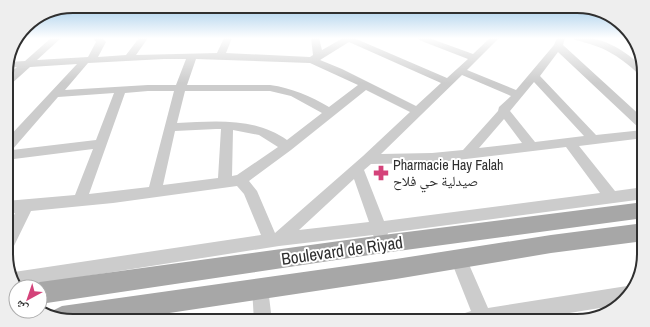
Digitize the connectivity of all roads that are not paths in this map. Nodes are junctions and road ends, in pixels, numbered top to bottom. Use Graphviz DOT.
graph roads {
  1 [pos="27,53"];
  2 [pos="39,53"];
  3 [pos="93,53"];
  4 [pos="133,53"];
  5 [pos="315,53"];
  6 [pos="323,53"];
  7 [pos="383,53"];
  8 [pos="462,53"];
  9 [pos="480,53"];
  10 [pos="551,53"];
  11 [pos="570,53"];
  12 [pos="619,53"];
  13 [pos="192,56"];
  14 [pos="220,56"];
  15 [pos="130,57"];
  16 [pos="315,58"];
  17 [pos="475,58"];
  18 [pos="89,60"];
  19 [pos="14,63"];
  20 [pos="26,65"];
  21 [pos="13,66"];
  22 [pos="636,66"];
  23 [pos="460,71"];
  24 [pos="534,76"];
  25 [pos="13,77"];
  26 [pos="448,82"];
  27 [pos="366,85"];
  28 [pos="180,87"];
  29 [pos="121,90"];
  30 [pos="55,94"];
  31 [pos="517,94"];
  32 [pos="503,110"];
  33 [pos="416,112"];
  34 [pos="330,113"];
  35 [pos="637,119"];
  36 [pos="227,126"];
  37 [pos="170,127"];
  38 [pos="637,135"];
  39 [pos="593,139"];
  40 [pos="13,140"];
  41 [pos="569,142"];
  42 [pos="100,144"];
  43 [pos="531,146"];
  44 [pos="287,147"];
  45 [pos="13,154"];
  46 [pos="467,154"];
  47 [pos="368,159"];
  48 [pos="357,169"];
  49 [pos="240,180"];
  50 [pos="225,182"];
  51 [pos="155,191"];
  52 [pos="637,194"];
  53 [pos="611,196"];
  54 [pos="80,200"];
  55 [pos="26,206"];
  56 [pos="13,207"];
  57 [pos="637,211"];
  58 [pos="13,233"];
  59 [pos="637,233"];
  60 [pos="381,236"];
  61 [pos="275,239"];
  62 [pos="458,258"];
  63 [pos="20,279"];
  64 [pos="260,288"];
  65 [pos="48,292"];
  66 [pos="619,296"];
  67 [pos="88,314"];
  68 [pos="262,314"];
  69 [pos="481,314"];
  70 [pos="513,314"];
  1 -- 19 [label="street"];
  2 -- 20 [label="street"];
  3 -- 18 [label="street"];
  4 -- 15 [label="street"];
  5 -- 16 [label="street"];
  6 -- 16 [label="street"];
  7 -- 26 [label="street"];
  8 -- 17 [label="street"];
  9 -- 17 [label="street"];
  10 -- 24 [label="street"];
  11 -- 35 [label="street"];
  12 -- 22 [label="street"];
  13 -- 14 [label="street"];
  13 -- 15 [label="street"];
  13 -- 28 [label="street"];
  14 -- 16 [label="street"];
  15 -- 18 [label="street"];
  16 -- 27 [label="street"];
  17 -- 23 [label="street"];
  18 -- 20 [label="street"];
  18 -- 30 [label="street"];
  20 -- 21 [label="street"];
  20 -- 25 [label="street"];
  23 -- 26 [label="street"];
  23 -- 31 [label="street"];
  24 -- 31 [label="street"];
  24 -- 39 [label="street"];
  26 -- 33 [label="street"];
  27 -- 33 [label="street"];
  27 -- 34 [label="street"];
  28 -- 29 [label="street"];
  28 -- 34 [label="street"];
  28 -- 37 [label="street"];
  29 -- 30 [label="street"];
  29 -- 42 [label="street"];
  30 -- 40 [label="street"];
  31 -- 32 [label="street"];
  32 -- 43 [label="street"];
  32 -- 46 [label="street"];
  33 -- 47 [label="street"];
  34 -- 44 [label="street"];
  36 -- 37 [label="street"];
  36 -- 44 [label="street"];
  36 -- 50 [label="street"];
  37 -- 51 [label="street"];
  38 -- 39 [label="street"];
  39 -- 41 [label="street"];
  41 -- 43 [label="street"];
  41 -- 53 [label="street"];
  42 -- 45 [label="street"];
  42 -- 54 [label="street"];
  43 -- 46 [label="street"];
  44 -- 49 [label="street"];
  46 -- 47 [label="street"];
  47 -- 48 [label="street"];
  48 -- 60 [label="street"];
  48 -- 61 [label="street"];
  49 -- 50 [label="street"];
  49 -- 61 [label="street"];
  50 -- 51 [label="street"];
  51 -- 54 [label="street"];
  52 -- 53 [label="street"];
  53 -- 60 [label="street"];
  54 -- 55 [label="street"];
  55 -- 56 [label="street"];
  55 -- 58 [label="street"];
  57 -- 60 [label="main road, Boulevard de Riyad"];
  59 -- 62 [label="main road, Boulevard de Riyad"];
  60 -- 61 [label="street"];
  60 -- 65 [label="main road, Boulevard de Riyad"];
  61 -- 63 [label="street"];
  62 -- 64 [label="main road, Boulevard de Riyad"];
  62 -- 69 [label="street"];
  64 -- 67 [label="main road, Boulevard de Riyad"];
  64 -- 68 [label="street"];
  66 -- 70 [label="street"];
}
